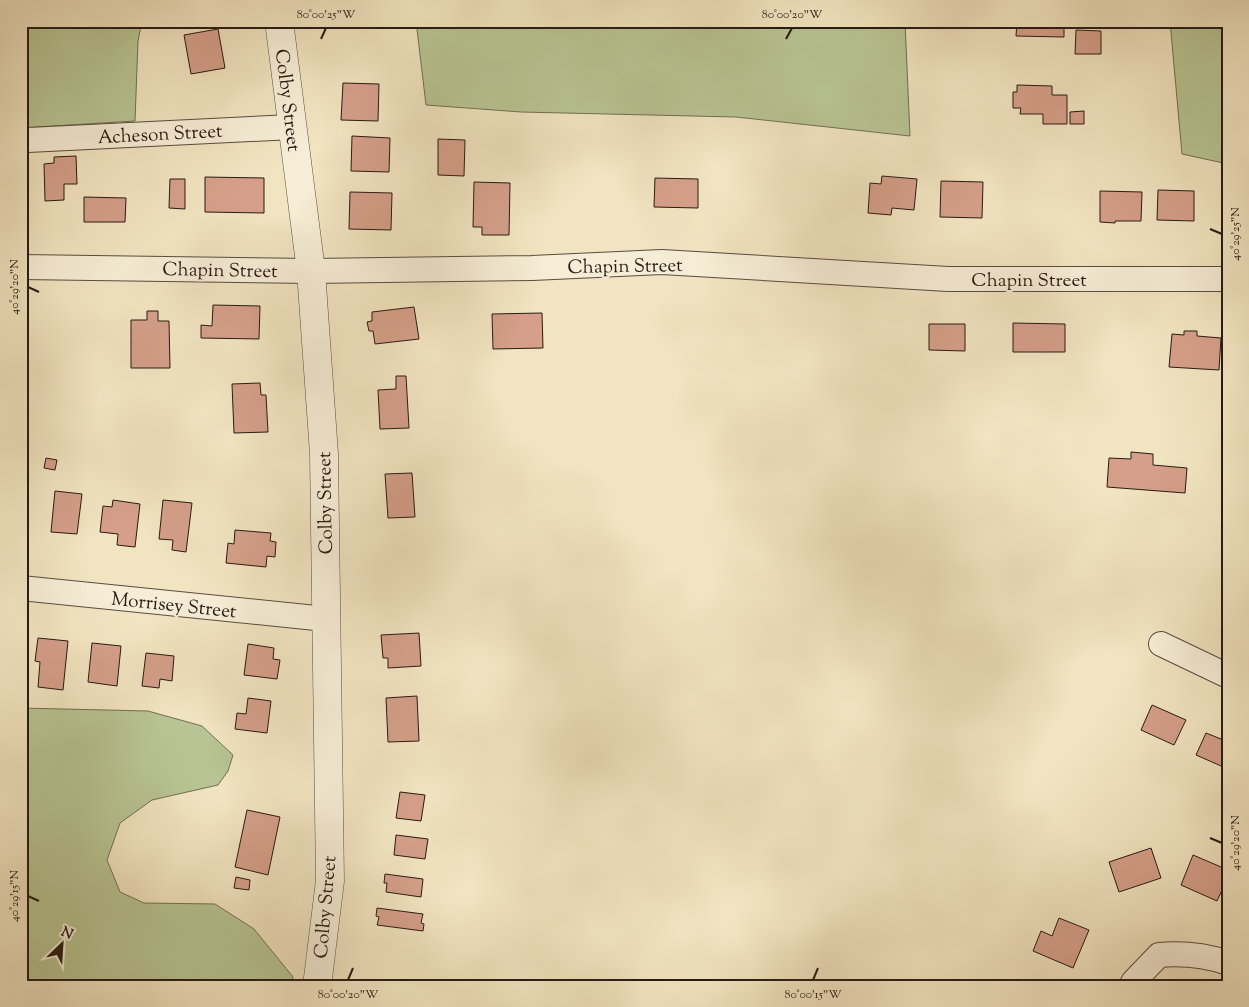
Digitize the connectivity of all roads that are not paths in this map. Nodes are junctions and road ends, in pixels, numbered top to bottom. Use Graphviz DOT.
graph roads {
  1 [pos="278,21"];
  2 [pos="292,127"];
  3 [pos="28,140"];
  4 [pos="21,267"];
  5 [pos="311,270"];
  6 [pos="1228,279"];
  7 [pos="21,588"];
  8 [pos="326,619"];
  9 [pos="1161,644"];
  10 [pos="1228,676"];
  11 [pos="1228,963"];
  12 [pos="317,986"];
  13 [pos="1131,986"];
  1 -- 2 [label="street, Colby Street"];
  2 -- 3 [label="street, Acheson Street"];
  2 -- 5 [label="street, Colby Street"];
  4 -- 5 [label="street, Chapin Street"];
  5 -- 6 [label="street, Chapin Street"];
  5 -- 8 [label="street, Colby Street"];
  7 -- 8 [label="street, Morrisey Street"];
  8 -- 12 [label="street, Colby Street"];
  9 -- 10 [label="street"];
  11 -- 13 [label="street"];
}
